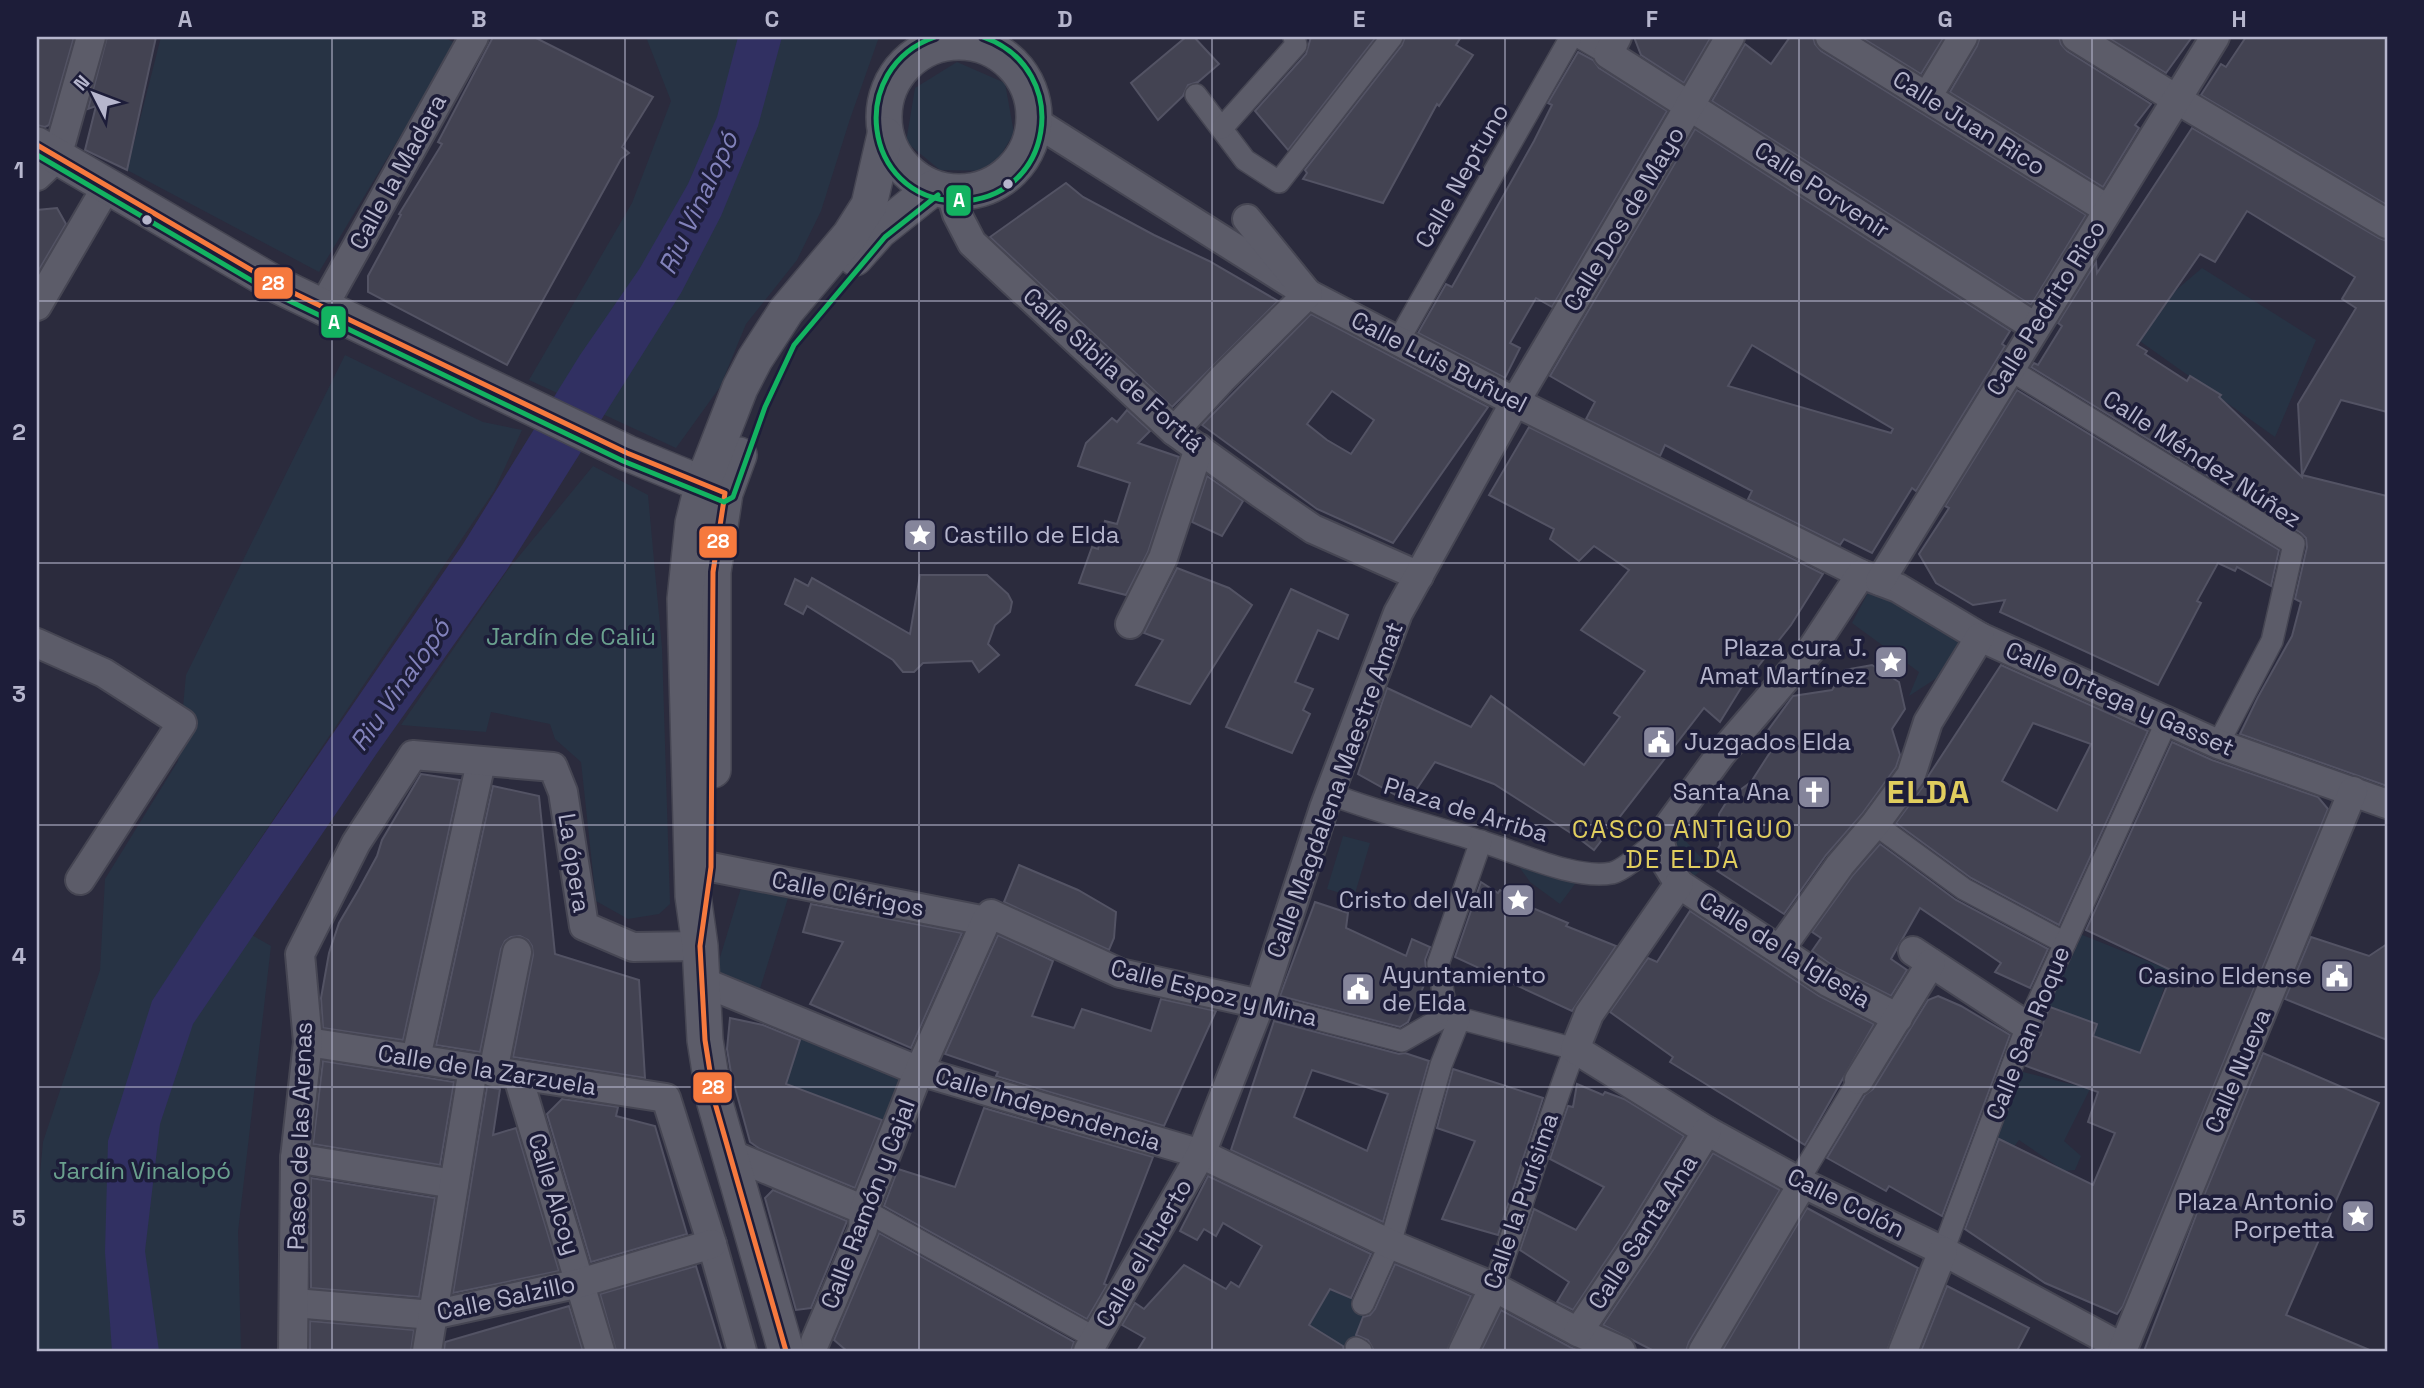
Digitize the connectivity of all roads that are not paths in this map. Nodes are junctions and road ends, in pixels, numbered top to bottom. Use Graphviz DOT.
graph roads {
  1 [pos="91,37"];
  2 [pos="474,37"];
  3 [pos="1294,37"];
  4 [pos="1392,37"];
  5 [pos="1571,37"];
  6 [pos="1579,37"];
  7 [pos="1730,37"];
  8 [pos="1830,37"];
  9 [pos="1962,37"];
  10 [pos="2076,37"];
  11 [pos="2215,37"];
  12 [pos="989,43"];
  13 [pos="1612,46"];
  14 [pos="913,48"];
  15 [pos="1196,95"];
  16 [pos="1927,97"];
  17 [pos="2176,99"];
  18 [pos="1691,106"];
  19 [pos="1034,121"];
  20 [pos="1222,128"];
  21 [pos="885,135"];
  22 [pos="43,159"];
  23 [pos="107,186"];
  24 [pos="942,190"];
  25 [pos="2107,209"];
  26 [pos="1247,219"];
  27 [pos="2387,223"];
  28 [pos="1308,294"];
  29 [pos="37,306"];
  30 [pos="323,307"];
  31 [pos="2035,327"];
  32 [pos="1398,341"];
  33 [pos="2009,369"];
  34 [pos="1516,401"];
  35 [pos="1174,431"];
  36 [pos="1199,448"];
  37 [pos="714,488"];
  38 [pos="1419,576"];
  39 [pos="1870,578"];
  40 [pos="1130,624"];
  41 [pos="1980,637"];
  42 [pos="37,643"];
  43 [pos="2167,721"];
  44 [pos="2218,744"];
  45 [pos="481,762"];
  46 [pos="553,767"];
  47 [pos="2353,791"];
  48 [pos="1330,794"];
  49 [pos="2387,804"];
  50 [pos="1875,824"];
  51 [pos="1659,839"];
  52 [pos="1481,841"];
  53 [pos="711,867"];
  54 [pos="80,880"];
  55 [pos="1679,884"];
  56 [pos="988,917"];
  57 [pos="2065,943"];
  58 [pos="700,946"];
  59 [pos="1780,950"];
  60 [pos="517,952"];
  61 [pos="703,982"];
  62 [pos="1261,1004"];
  63 [pos="1453,1018"];
  64 [pos="1898,1018"];
  65 [pos="2027,1026"];
  66 [pos="308,1042"];
  67 [pos="1575,1049"];
  68 [pos="416,1058"];
  69 [pos="919,1071"];
  70 [pos="495,1072"];
  71 [pos="1859,1080"];
  72 [pos="1707,1131"];
  73 [pos="730,1154"];
  74 [pos="1201,1154"];
  75 [pos="295,1158"];
  76 [pos="1801,1182"];
  77 [pos="454,1184"];
  78 [pos="864,1210"];
  79 [pos="712,1244"];
  80 [pos="1390,1244"];
  81 [pos="1943,1251"];
  82 [pos="580,1283"];
  83 [pos="1494,1287"];
  84 [pos="295,1303"];
  85 [pos="1363,1304"];
  86 [pos="432,1315"];
  87 [pos="1578,1332"];
  88 [pos="803,1347"];
  89 [pos="1090,1347"];
  90 [pos="2122,1350"];
  91 [pos="293,1351"];
  92 [pos="426,1351"];
  93 [pos="600,1351"];
  94 [pos="742,1351"];
  95 [pos="1463,1351"];
  96 [pos="1622,1351"];
  97 [pos="1703,1351"];
  98 [pos="1903,1351"];
  1 -- 22 [label="street"];
  2 -- 30 [label="street, Calle la Madera"];
  3 -- 20 [label="street"];
  4 -- 20 [label="street"];
  5 -- 32 [label="street, Calle Neptuno"];
  6 -- 13 [label="street"];
  7 -- 18 [label="street, Calle Dos de Mayo"];
  8 -- 16 [label="street, Calle Juan Rico"];
  9 -- 16 [label="street"];
  10 -- 17 [label="street"];
  11 -- 17 [label="street, Calle Pedrito Rico"];
  12 -- 14 [label="street"];
  12 -- 19 [label="street"];
  13 -- 18 [label="street, Calle Porvenir"];
  14 -- 21 [label="street"];
  15 -- 20 [label="street"];
  16 -- 25 [label="street, Calle Juan Rico"];
  17 -- 25 [label="street, Calle Pedrito Rico"];
  17 -- 27 [label="street"];
  18 -- 31 [label="street, Calle Porvenir"];
  18 -- 34 [label="street, Calle Dos de Mayo"];
  19 -- 24 [label="street"];
  19 -- 28 [label="street, Calle Luis Buñuel"];
  21 -- 24 [label="street"];
  21 -- 37 [label="street"];
  22 -- 23 [label="street"];
  23 -- 29 [label="street"];
  23 -- 30 [label="street"];
  24 -- 35 [label="street, Calle Sibila de Fortiá"];
  24 -- 37 [label="street"];
  25 -- 31 [label="street, Calle Pedrito Rico"];
  26 -- 28 [label="street"];
  28 -- 32 [label="street, Calle Luis Buñuel"];
  28 -- 35 [label="street"];
  30 -- 37 [label="street"];
  31 -- 33 [label="street, Calle Pedrito Rico"];
  32 -- 34 [label="street, Calle Luis Buñuel"];
  33 -- 39 [label="street, Calle Pedrito Rico"];
  33 -- 44 [label="street, Calle Méndez Núñez"];
  34 -- 38 [label="street, Calle Magdalena Maestre Amat"];
  34 -- 39 [label="street, Calle Luis Buñuel"];
  35 -- 36 [label="street, Calle Sibila de Fortiá"];
  36 -- 38 [label="street, Calle Sibila de Fortiá"];
  36 -- 40 [label="street"];
  37 -- 53 [label="street"];
  37 -- 58 [label="street"];
  38 -- 48 [label="street, Calle Magdalena Maestre Amat"];
  39 -- 41 [label="street, Calle Ortega y Gasset"];
  39 -- 51 [label="street, Calle Pedrito Rico"];
  41 -- 43 [label="street, Calle Ortega y Gasset"];
  41 -- 50 [label="street"];
  42 -- 54 [label="street"];
  43 -- 44 [label="street, Calle Ortega y Gasset"];
  43 -- 57 [label="street, Calle San Roque"];
  44 -- 47 [label="street, Calle Ortega y Gasset"];
  45 -- 46 [label="street, Paseo de las Arenas"];
  45 -- 66 [label="street, Paseo de las Arenas"];
  45 -- 68 [label="street"];
  46 -- 58 [label="street, La ópera"];
  47 -- 49 [label="street, Calle Ortega y Gasset"];
  47 -- 90 [label="street, Calle Nueva"];
  48 -- 52 [label="street, Plaza de Arriba"];
  48 -- 62 [label="street, Calle Magdalena Maestre Amat"];
  50 -- 57 [label="street"];
  50 -- 59 [label="street"];
  51 -- 52 [label="street, Plaza de Arriba"];
  51 -- 55 [label="street, Calle de la Iglesia"];
  52 -- 63 [label="street"];
  53 -- 56 [label="street, Calle Clérigos"];
  53 -- 58 [label="street"];
  55 -- 59 [label="street, Calle de la Iglesia"];
  55 -- 67 [label="street"];
  56 -- 62 [label="street, Calle Espoz y Mina"];
  56 -- 69 [label="street, Calle Ramón y Cajal"];
  57 -- 65 [label="street, Calle San Roque"];
  58 -- 61 [label="street"];
  59 -- 64 [label="street, Calle de la Iglesia"];
  60 -- 70 [label="street"];
  61 -- 69 [label="street, Calle Independencia"];
  61 -- 73 [label="street"];
  62 -- 63 [label="street, Calle Espoz y Mina"];
  62 -- 74 [label="street, Calle Magdalena Maestre Amat"];
  63 -- 67 [label="street"];
  63 -- 80 [label="street"];
  64 -- 65 [label="street"];
  64 -- 71 [label="street"];
  65 -- 81 [label="street, Calle San Roque"];
  66 -- 68 [label="street, Calle de la Zarzuela"];
  66 -- 75 [label="street, Paseo de las Arenas"];
  67 -- 72 [label="street, Calle Colón"];
  67 -- 83 [label="street, Calle la Purísima"];
  68 -- 70 [label="street, Calle de la Zarzuela"];
  69 -- 74 [label="street, Calle Independencia"];
  69 -- 78 [label="street, Calle Ramón y Cajal"];
  70 -- 77 [label="street"];
  70 -- 79 [label="street, Calle de la Zarzuela"];
  70 -- 82 [label="street, Calle Alcoy"];
  71 -- 76 [label="street"];
  72 -- 76 [label="street, Calle Colón"];
  72 -- 87 [label="street, Calle Santa Ana"];
  73 -- 78 [label="street"];
  73 -- 88 [label="street"];
  74 -- 80 [label="street, Calle Independencia"];
  74 -- 89 [label="street, Calle el Huerto"];
  75 -- 77 [label="street"];
  75 -- 84 [label="street, Paseo de las Arenas"];
  76 -- 81 [label="street, Calle Colón"];
  76 -- 97 [label="street"];
  77 -- 86 [label="street"];
  78 -- 88 [label="street, Calle Ramón y Cajal"];
  78 -- 89 [label="street"];
  79 -- 82 [label="street, Calle Salzillo"];
  79 -- 94 [label="street"];
  80 -- 83 [label="street, Calle Independencia"];
  80 -- 85 [label="street"];
  81 -- 90 [label="street, Calle Colón"];
  81 -- 98 [label="street, Calle San Roque"];
  82 -- 86 [label="street, Calle Salzillo"];
  82 -- 93 [label="street, Calle Alcoy"];
  83 -- 87 [label="street, Calle Independencia"];
  83 -- 95 [label="street, Calle la Purísima"];
  84 -- 86 [label="street, Calle Salzillo"];
  84 -- 91 [label="street, Paseo de las Arenas"];
  86 -- 92 [label="street"];
  87 -- 96 [label="street, Calle Independencia"];
}
